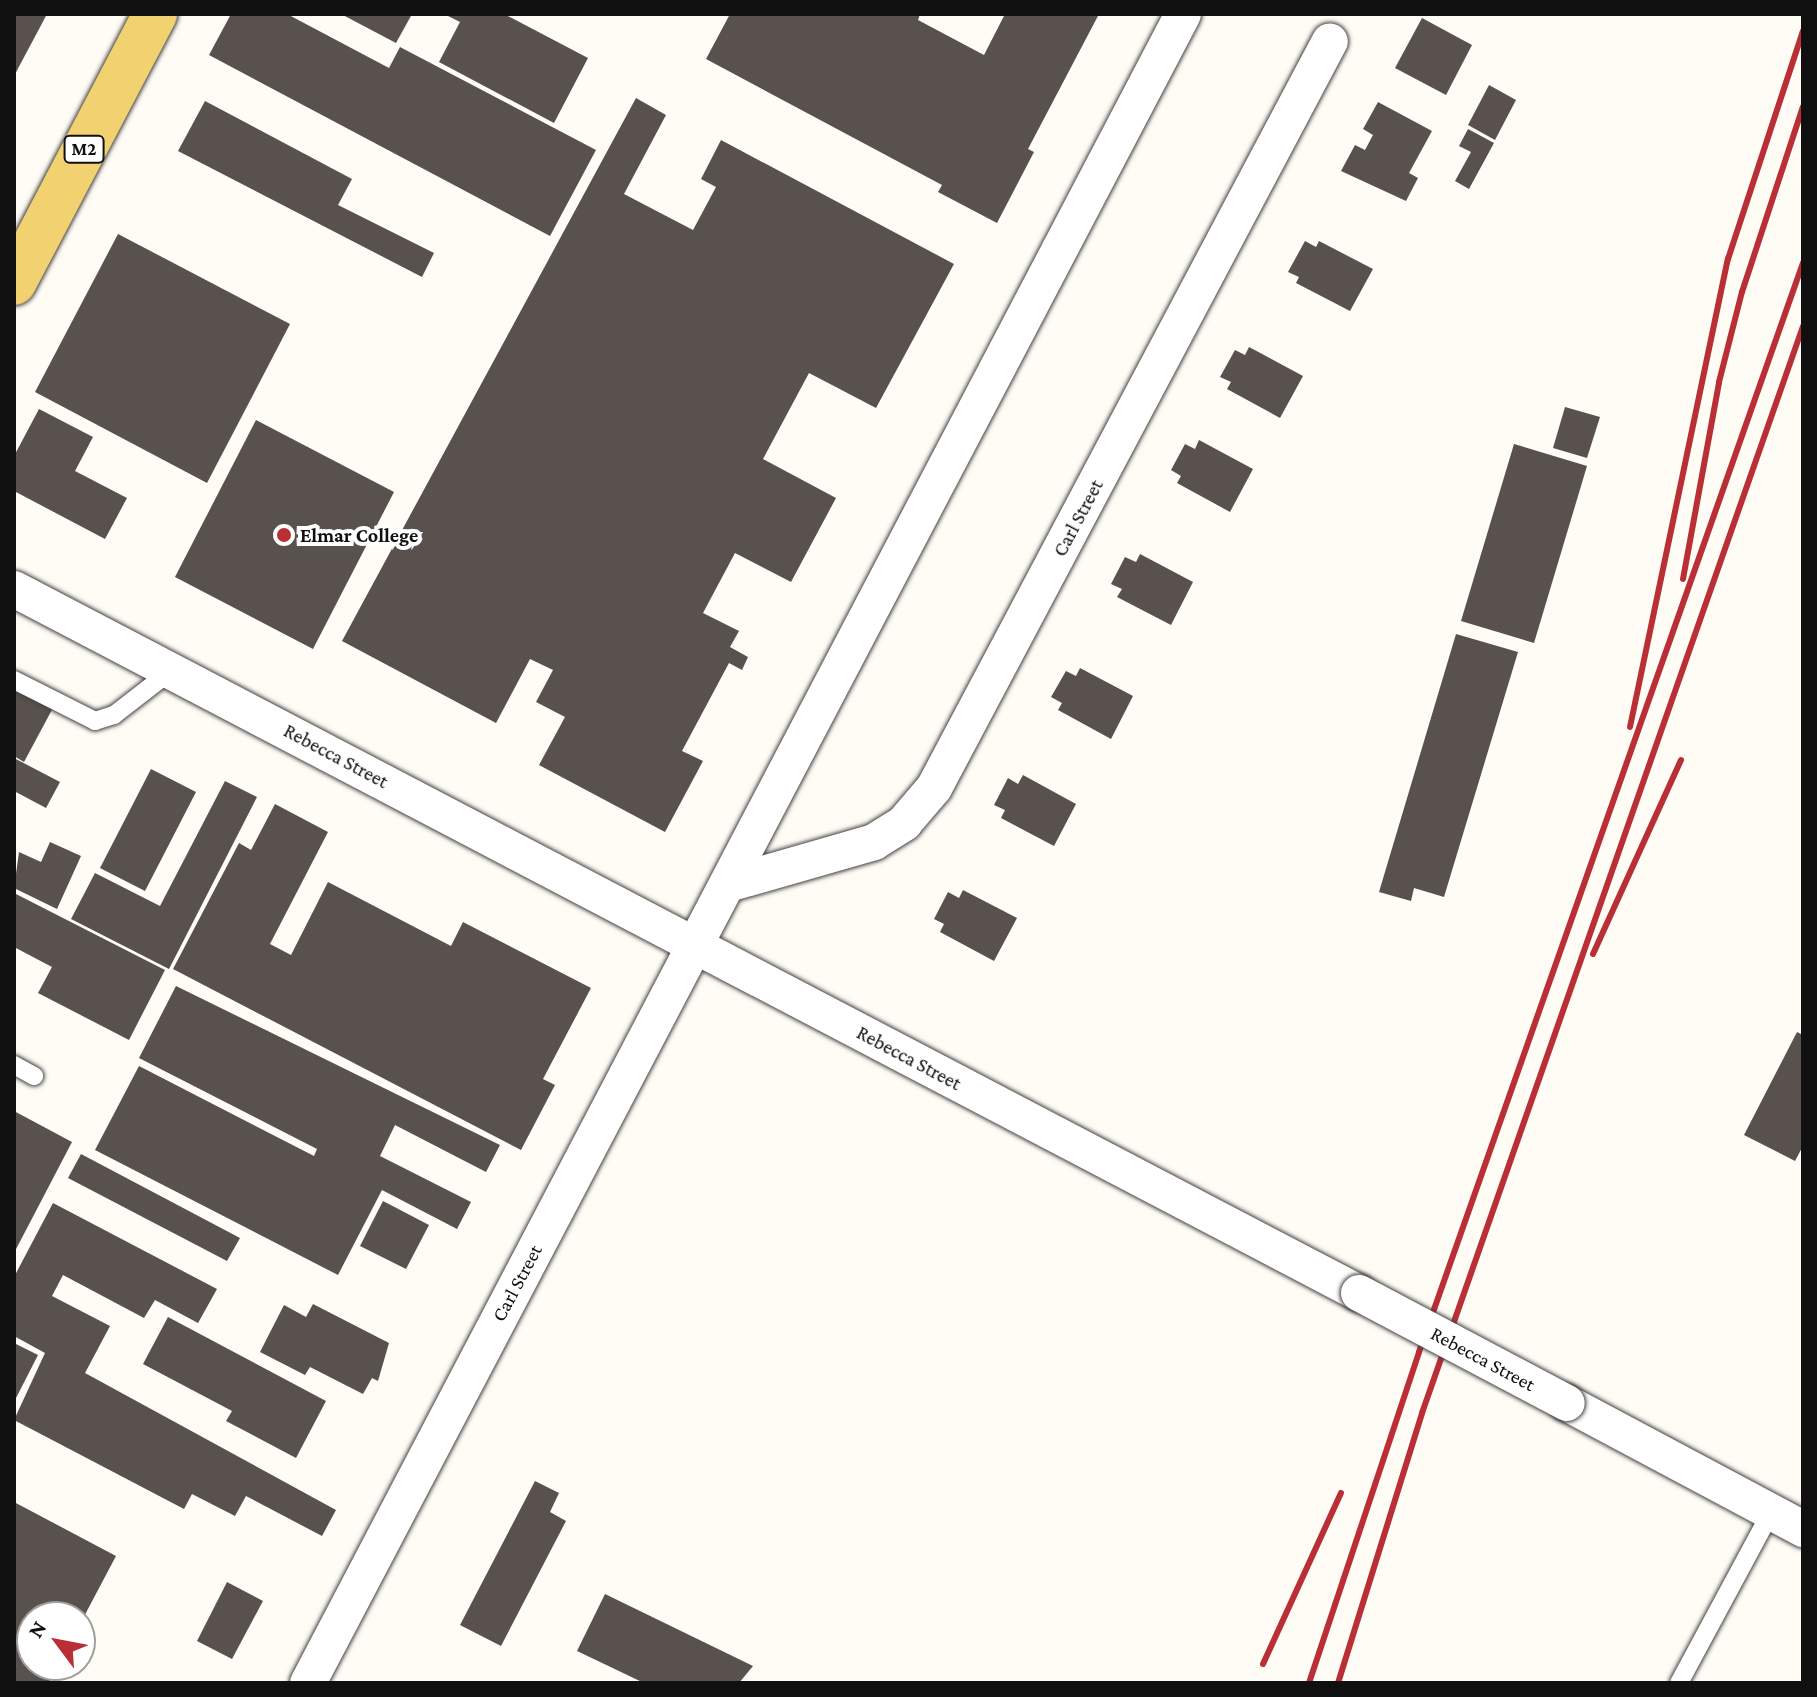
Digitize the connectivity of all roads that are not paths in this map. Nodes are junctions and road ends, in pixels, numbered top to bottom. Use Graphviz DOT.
graph roads {
  1 [pos="155,14"];
  2 [pos="1183,14"];
  3 [pos="1330,41"];
  4 [pos="14,283"];
  5 [pos="14,589"];
  6 [pos="172,670"];
  7 [pos="14,680"];
  8 [pos="728,884"];
  9 [pos="694,946"];
  10 [pos="14,1065"];
  11 [pos="34,1076"];
  12 [pos="1771,1512"];
  13 [pos="1803,1529"];
  14 [pos="308,1683"];
  15 [pos="1679,1683"];
  1 -- 4 [label="main road, M2"];
  2 -- 8 [label="street, Carl Street"];
  3 -- 8 [label="street, Carl Street"];
  5 -- 6 [label="street, Rebecca Street"];
  6 -- 7 [label="lane"];
  6 -- 9 [label="street, Rebecca Street"];
  8 -- 9 [label="street, Carl Street"];
  9 -- 12 [label="street, Rebecca Street, bridge"];
  9 -- 14 [label="street, Carl Street"];
  10 -- 11 [label="lane"];
  12 -- 13 [label="street, Rebecca Street"];
  12 -- 15 [label="lane"];
}
